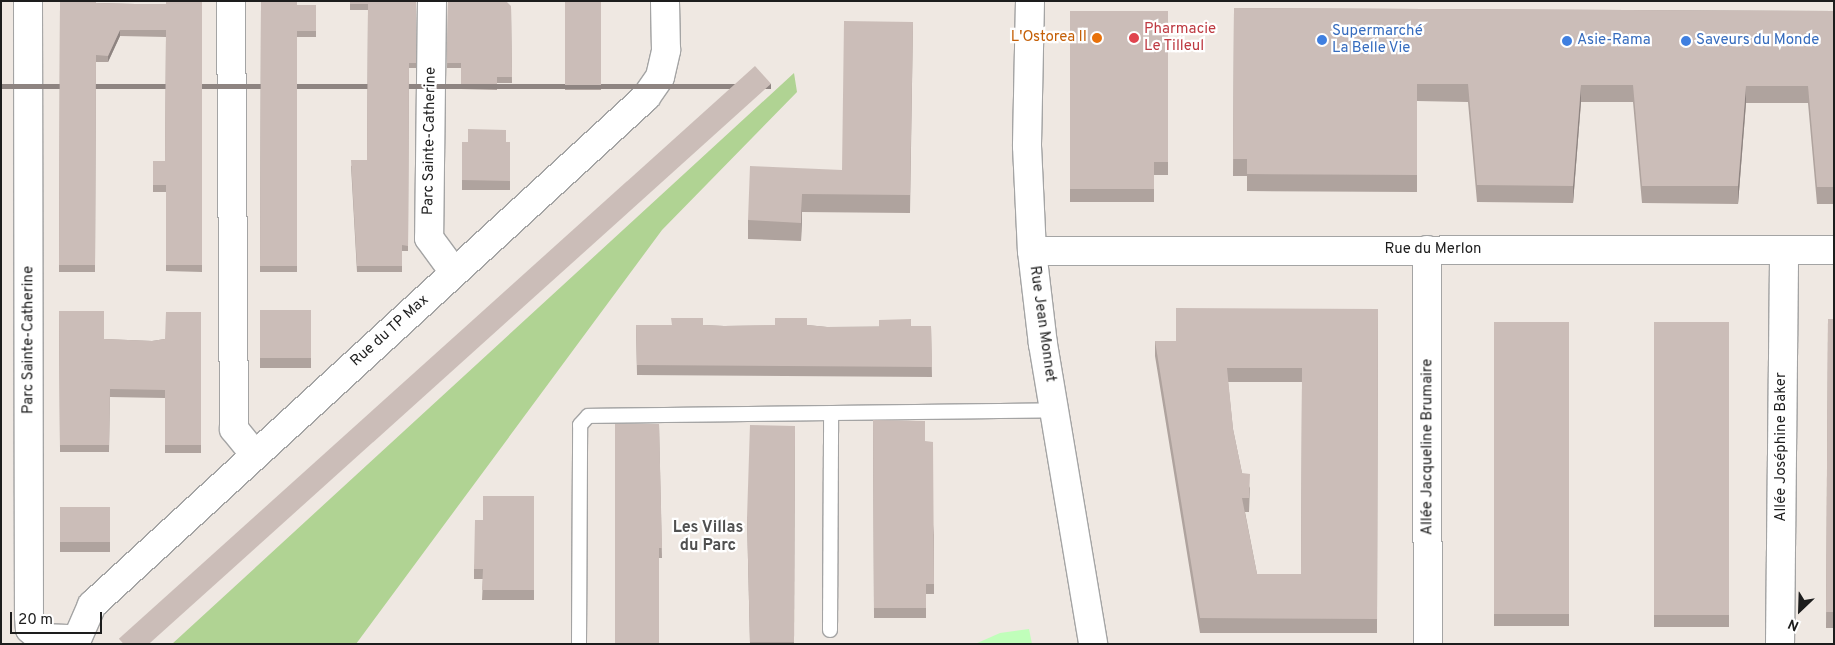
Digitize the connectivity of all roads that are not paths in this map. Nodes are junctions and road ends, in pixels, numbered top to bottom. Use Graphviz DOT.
graph roads {
  1 [pos="28,1"];
  2 [pos="231,1"];
  3 [pos="432,1"];
  4 [pos="665,1"];
  5 [pos="1030,1"];
  6 [pos="1427,250"];
  7 [pos="1784,250"];
  8 [pos="1834,250"];
  9 [pos="1032,251"];
  10 [pos="454,272"];
  11 [pos="1055,410"];
  12 [pos="831,413"];
  13 [pos="254,454"];
  14 [pos="830,630"];
  15 [pos="75,641"];
  16 [pos="579,644"];
  17 [pos="1093,644"];
  18 [pos="1428,644"];
  19 [pos="1780,644"];
  1 -- 15 [label="street, Parc Sainte-Catherine"];
  2 -- 13 [label="street"];
  3 -- 10 [label="street, Parc Sainte-Catherine"];
  4 -- 10 [label="street, Rue du TP Max"];
  5 -- 9 [label="street, Rue Jean Monnet"];
  6 -- 7 [label="street, Rue du Merlon"];
  6 -- 9 [label="street, Rue du Merlon"];
  6 -- 18 [label="street, Allée Jacqueline Brumaire"];
  7 -- 8 [label="street, Rue du Merlon"];
  7 -- 19 [label="street, Allée Joséphine Baker"];
  9 -- 11 [label="street, Rue Jean Monnet"];
  10 -- 13 [label="street, Rue du TP Max"];
  11 -- 12 [label="lane"];
  11 -- 17 [label="street, Rue Jean Monnet"];
  12 -- 14 [label="lane"];
  12 -- 16 [label="lane"];
  13 -- 15 [label="street, Rue du TP Max"];
}
